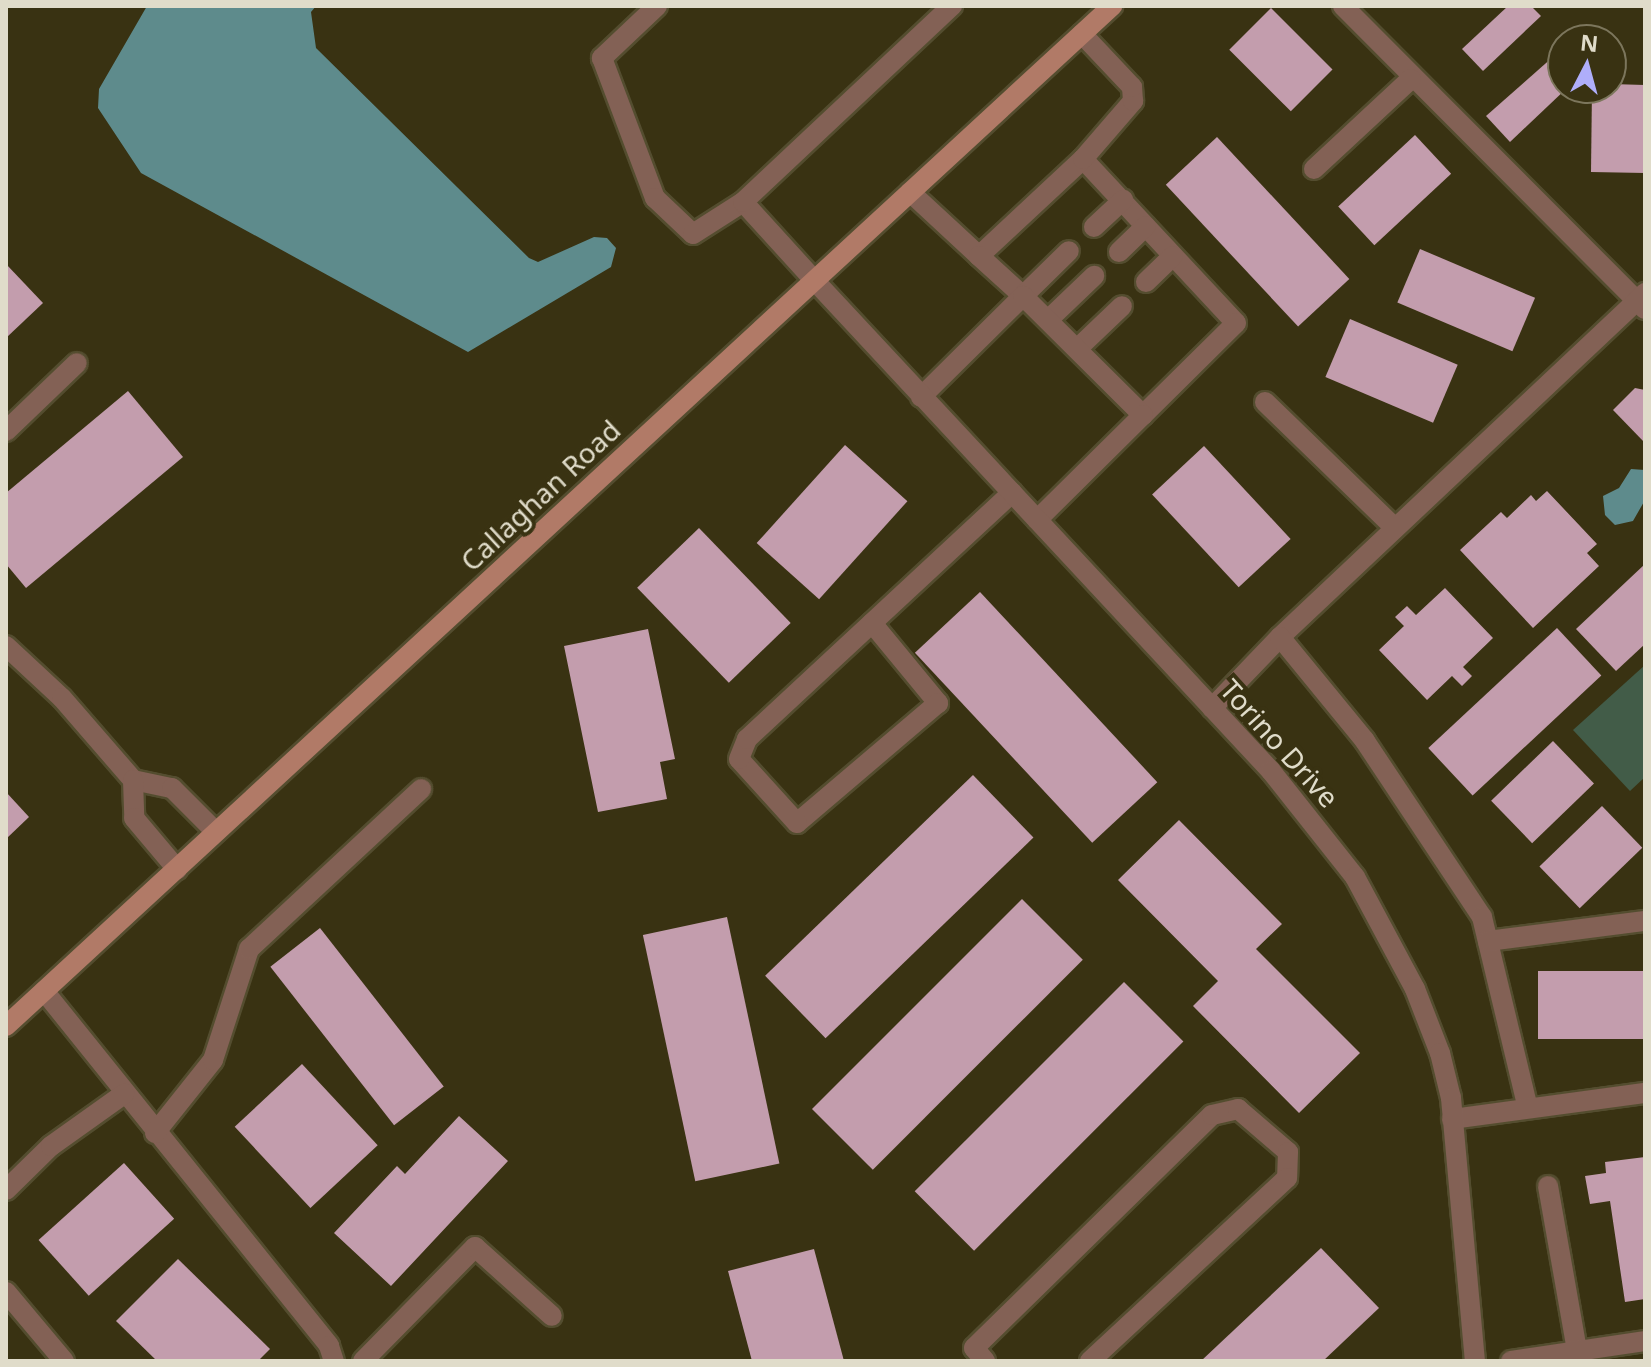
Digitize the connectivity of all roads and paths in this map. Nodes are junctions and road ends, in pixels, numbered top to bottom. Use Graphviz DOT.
graph roads {
  1 [pos="657,6"];
  2 [pos="952,6"];
  3 [pos="1112,6"];
  4 [pos="1343,6"];
  5 [pos="1082,34"];
  6 [pos="1411,79"];
  7 [pos="1083,159"];
  8 [pos="1314,169"];
  9 [pos="910,192"];
  10 [pos="1123,200"];
  11 [pos="743,202"];
  12 [pos="1146,226"];
  13 [pos="1094,227"];
  14 [pos="1069,251"];
  15 [pos="1119,252"];
  16 [pos="979,256"];
  17 [pos="1173,256"];
  18 [pos="1094,276"];
  19 [pos="814,280"];
  20 [pos="1146,282"];
  21 [pos="1023,296"];
  22 [pos="1643,301"];
  23 [pos="1122,306"];
  24 [pos="1048,320"];
  25 [pos="1077,349"];
  26 [pos="77,363"];
  27 [pos="921,397"];
  28 [pos="1265,402"];
  29 [pos="1143,415"];
  30 [pos="6,431"];
  31 [pos="1012,493"];
  32 [pos="1037,520"];
  33 [pos="1395,528"];
  34 [pos="872,623"];
  35 [pos="1280,637"];
  36 [pos="6,646"];
  37 [pos="1212,708"];
  38 [pos="133,780"];
  39 [pos="421,789"];
  40 [pos="216,832"];
  41 [pos="177,869"];
  42 [pos="1645,921"];
  43 [pos="1488,941"];
  44 [pos="44,991"];
  45 [pos="6,1026"];
  46 [pos="1645,1093"];
  47 [pos="124,1094"];
  48 [pos="1528,1108"];
  49 [pos="1452,1119"];
  50 [pos="155,1133"];
  51 [pos="1548,1186"];
  52 [pos="6,1190"];
  53 [pos="6,1292"];
  54 [pos="552,1316"];
  55 [pos="1645,1341"];
  56 [pos="1577,1351"];
  57 [pos="64,1361"];
  58 [pos="334,1361"];
  59 [pos="363,1361"];
  60 [pos="985,1361"];
  61 [pos="1090,1361"];
  62 [pos="1475,1361"];
  63 [pos="1511,1361"];
  1 -- 11 [label="street"];
  2 -- 11 [label="street"];
  3 -- 5 [label="main road, Callaghan Road"];
  4 -- 6 [label="street"];
  5 -- 7 [label="street"];
  5 -- 9 [label="main road, Callaghan Road"];
  6 -- 8 [label="street"];
  6 -- 22 [label="street"];
  7 -- 10 [label="street"];
  7 -- 16 [label="street"];
  9 -- 16 [label="street"];
  9 -- 19 [label="main road, Callaghan Road"];
  10 -- 12 [label="street"];
  10 -- 13 [label="street"];
  11 -- 19 [label="street, Torino Drive"];
  12 -- 15 [label="street"];
  12 -- 17 [label="street"];
  14 -- 21 [label="street"];
  16 -- 21 [label="street"];
  17 -- 20 [label="street"];
  17 -- 29 [label="street"];
  18 -- 24 [label="street"];
  19 -- 27 [label="street, Torino Drive"];
  19 -- 40 [label="main road, Callaghan Road"];
  21 -- 24 [label="street"];
  21 -- 27 [label="street"];
  22 -- 33 [label="street"];
  23 -- 25 [label="street"];
  24 -- 25 [label="street"];
  25 -- 29 [label="street"];
  26 -- 30 [label="street"];
  27 -- 31 [label="street, Torino Drive"];
  28 -- 33 [label="street"];
  29 -- 32 [label="street"];
  31 -- 32 [label="street, Torino Drive"];
  31 -- 34 [label="street"];
  32 -- 37 [label="street, Torino Drive"];
  33 -- 35 [label="street"];
  34 -- 34 [label="street"];
  35 -- 37 [label="street"];
  35 -- 43 [label="street"];
  36 -- 38 [label="street"];
  37 -- 49 [label="street, Torino Drive"];
  38 -- 40 [label="street"];
  38 -- 41 [label="street"];
  39 -- 50 [label="street"];
  40 -- 41 [label="main road, Callaghan Road"];
  41 -- 44 [label="main road, Callaghan Road"];
  42 -- 43 [label="street"];
  43 -- 48 [label="street"];
  44 -- 45 [label="main road, Callaghan Road"];
  44 -- 47 [label="street"];
  46 -- 48 [label="street"];
  47 -- 50 [label="street"];
  47 -- 52 [label="street"];
  48 -- 49 [label="street"];
  49 -- 62 [label="street, Torino Drive"];
  50 -- 58 [label="street"];
  51 -- 56 [label="street"];
  53 -- 57 [label="street"];
  54 -- 59 [label="street"];
  55 -- 56 [label="street"];
  56 -- 63 [label="street"];
  60 -- 61 [label="street"];
}
